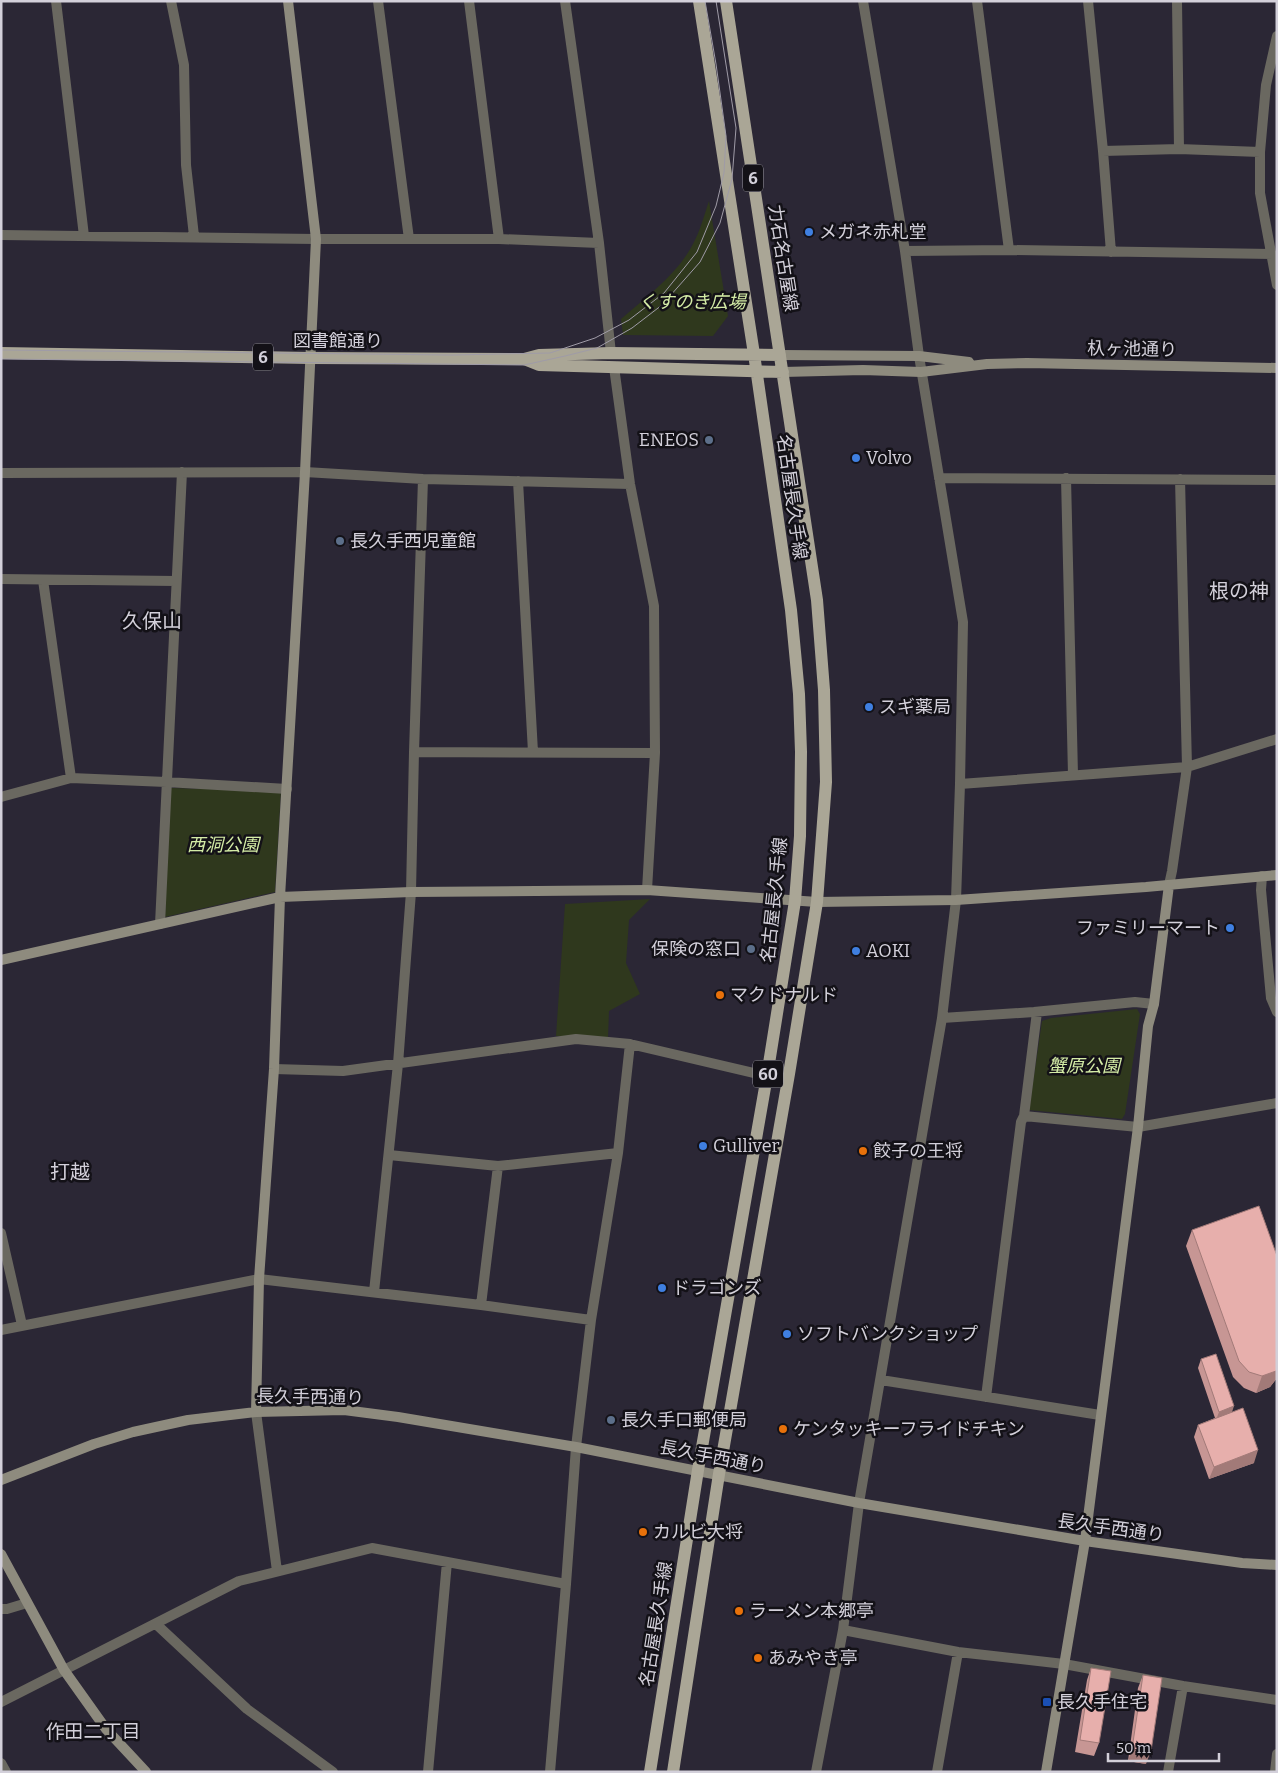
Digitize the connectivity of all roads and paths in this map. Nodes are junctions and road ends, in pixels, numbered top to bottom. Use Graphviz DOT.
graph roads {
  1 [pos="56,1"];
  2 [pos="171,1"];
  3 [pos="288,1"];
  4 [pos="378,1"];
  5 [pos="469,1"];
  6 [pos="565,1"];
  7 [pos="699,1"];
  8 [pos="726,1"];
  9 [pos="863,1"];
  10 [pos="977,1"];
  11 [pos="1088,1"];
  12 [pos="1177,1"];
  13 [pos="1277,36"];
  14 [pos="1179,149"];
  15 [pos="1103,151"];
  16 [pos="1260,152"];
  17 [pos="1,235"];
  18 [pos="84,236"];
  19 [pos="194,236"];
  20 [pos="316,239"];
  21 [pos="500,239"];
  22 [pos="409,240"];
  23 [pos="599,243"];
  24 [pos="1009,250"];
  25 [pos="905,251"];
  26 [pos="1111,252"];
  27 [pos="1272,254"];
  28 [pos="1277,285"];
  29 [pos="1,353"];
  30 [pos="612,353"];
  31 [pos="754,354"];
  32 [pos="780,355"];
  33 [pos="919,356"];
  34 [pos="310,358"];
  35 [pos="524,359"];
  36 [pos="987,364"];
  37 [pos="614,367"];
  38 [pos="1277,368"];
  39 [pos="756,372"];
  40 [pos="783,372"];
  41 [pos="921,372"];
  42 [pos="182,472"];
  43 [pos="305,472"];
  44 [pos="1,473"];
  45 [pos="939,478"];
  46 [pos="1066,478"];
  47 [pos="423,479"];
  48 [pos="1180,479"];
  49 [pos="1277,480"];
  50 [pos="518,481"];
  51 [pos="630,484"];
  52 [pos="1,579"];
  53 [pos="43,580"];
  54 [pos="176,581"];
  55 [pos="1277,739"];
  56 [pos="414,752"];
  57 [pos="533,752"];
  58 [pos="655,752"];
  59 [pos="1187,767"];
  60 [pos="1072,776"];
  61 [pos="70,778"];
  62 [pos="166,782"];
  63 [pos="960,784"];
  64 [pos="287,789"];
  65 [pos="1,797"];
  66 [pos="1277,875"];
  67 [pos="1262,876"];
  68 [pos="1169,885"];
  69 [pos="647,890"];
  70 [pos="411,892"];
  71 [pos="280,897"];
  72 [pos="956,900"];
  73 [pos="795,901"];
  74 [pos="817,902"];
  75 [pos="160,924"];
  76 [pos="1,960"];
  77 [pos="1274,996"];
  78 [pos="1154,1004"];
  79 [pos="1037,1012"];
  80 [pos="1277,1012"];
  81 [pos="942,1018"];
  82 [pos="630,1044"];
  83 [pos="398,1064"];
  84 [pos="274,1069"];
  85 [pos="767,1076"];
  86 [pos="1277,1103"];
  87 [pos="1024,1116"];
  88 [pos="1138,1127"];
  89 [pos="618,1153"];
  90 [pos="389,1155"];
  91 [pos="498,1166"];
  92 [pos="1,1233"];
  93 [pos="258,1279"];
  94 [pos="374,1292"];
  95 [pos="481,1305"];
  96 [pos="591,1320"];
  97 [pos="22,1325"];
  98 [pos="1,1330"];
  99 [pos="880,1380"];
  100 [pos="986,1397"];
  101 [pos="256,1412"];
  102 [pos="1100,1414"];
  103 [pos="576,1447"];
  104 [pos="698,1470"];
  105 [pos="719,1474"];
  106 [pos="1,1480"];
  107 [pos="859,1503"];
  108 [pos="1085,1541"];
  109 [pos="1,1554"];
  110 [pos="447,1562"];
  111 [pos="1277,1565"];
  112 [pos="277,1571"];
  113 [pos="566,1584"];
  114 [pos="27,1603"];
  115 [pos="1,1609"];
  116 [pos="156,1624"];
  117 [pos="843,1630"];
  118 [pos="958,1652"];
  119 [pos="1064,1664"];
  120 [pos="64,1670"];
  121 [pos="1183,1686"];
  122 [pos="1277,1700"];
  123 [pos="1,1702"];
  124 [pos="1277,1754"];
  125 [pos="1,1763"];
  126 [pos="6,1772"];
  127 [pos="146,1772"];
  128 [pos="333,1772"];
  129 [pos="428,1772"];
  130 [pos="550,1772"];
  131 [pos="650,1772"];
  132 [pos="673,1772"];
  133 [pos="816,1772"];
  134 [pos="938,1772"];
  135 [pos="1046,1772"];
  136 [pos="1168,1772"];
  137 [pos="1275,1772"];
  1 -- 18 [label="street"];
  2 -- 19 [label="street"];
  3 -- 20 [label="street"];
  4 -- 22 [label="street"];
  5 -- 21 [label="street"];
  6 -- 23 [label="street"];
  7 -- 31 [label="main road, 6"];
  8 -- 32 [label="main road, 力石名古屋線 / 6"];
  9 -- 25 [label="street"];
  10 -- 24 [label="street"];
  11 -- 15 [label="street"];
  12 -- 14 [label="street"];
  13 -- 16 [label="street"];
  14 -- 15 [label="street"];
  14 -- 16 [label="street"];
  15 -- 26 [label="street"];
  16 -- 27 [label="street"];
  17 -- 18 [label="street"];
  18 -- 19 [label="street"];
  19 -- 20 [label="street"];
  20 -- 22 [label="street"];
  20 -- 34 [label="street"];
  21 -- 22 [label="street"];
  21 -- 23 [label="street"];
  23 -- 30 [label="street"];
  24 -- 25 [label="street"];
  24 -- 26 [label="street"];
  25 -- 33 [label="street"];
  26 -- 27 [label="street"];
  27 -- 28 [label="street"];
  29 -- 34 [label="main road, 図書館通り / 6"];
  30 -- 31 [label="main road, 図書館通り / 6"];
  30 -- 35 [label="main road, 図書館通り / 6"];
  31 -- 32 [label="main road, 図書館通り"];
  31 -- 39 [label="main road, 名古屋長久手線 / 60"];
  32 -- 33 [label="street, 杁ヶ池通り"];
  32 -- 40 [label="main road, 力石名古屋線 / 6"];
  33 -- 36 [label="street, 杁ヶ池通り"];
  33 -- 41 [label="street"];
  34 -- 35 [label="main road, 図書館通り / 6"];
  34 -- 43 [label="street"];
  35 -- 37 [label="main road, 図書館通り / 6"];
  36 -- 38 [label="street, 杁ヶ池通り"];
  36 -- 41 [label="street, 杁ヶ池通り"];
  37 -- 39 [label="main road, 図書館通り / 6"];
  37 -- 51 [label="street"];
  39 -- 40 [label="main road, 図書館通り / 6"];
  39 -- 73 [label="main road, 名古屋長久手線 / 60"];
  40 -- 41 [label="street, 杁ヶ池通り"];
  40 -- 74 [label="main road, 名古屋長久手線 / 60"];
  41 -- 45 [label="street"];
  42 -- 43 [label="street"];
  42 -- 44 [label="street"];
  42 -- 54 [label="street"];
  43 -- 47 [label="street"];
  43 -- 64 [label="street"];
  45 -- 46 [label="street"];
  45 -- 63 [label="street"];
  46 -- 48 [label="street"];
  46 -- 60 [label="street"];
  47 -- 50 [label="street"];
  47 -- 56 [label="street"];
  48 -- 49 [label="street"];
  48 -- 59 [label="street"];
  50 -- 51 [label="street"];
  50 -- 57 [label="street"];
  51 -- 58 [label="street"];
  52 -- 53 [label="street"];
  53 -- 54 [label="street"];
  53 -- 61 [label="street"];
  54 -- 62 [label="street"];
  55 -- 59 [label="street"];
  56 -- 57 [label="street"];
  56 -- 70 [label="street"];
  57 -- 58 [label="street"];
  58 -- 69 [label="street"];
  59 -- 60 [label="street"];
  59 -- 68 [label="street"];
  60 -- 63 [label="street"];
  61 -- 62 [label="street"];
  61 -- 65 [label="street"];
  62 -- 64 [label="street"];
  62 -- 75 [label="street"];
  63 -- 72 [label="street"];
  64 -- 71 [label="street"];
  66 -- 67 [label="street"];
  67 -- 68 [label="street"];
  67 -- 77 [label="street"];
  68 -- 72 [label="street"];
  68 -- 78 [label="street"];
  69 -- 70 [label="street"];
  69 -- 73 [label="street"];
  70 -- 71 [label="street"];
  70 -- 83 [label="street"];
  71 -- 75 [label="street"];
  71 -- 84 [label="street"];
  72 -- 74 [label="street"];
  72 -- 81 [label="street"];
  73 -- 74 [label="street"];
  73 -- 85 [label="main road, 名古屋長久手線 / 60"];
  74 -- 105 [label="main road, 名古屋長久手線 / 60"];
  75 -- 76 [label="street"];
  77 -- 80 [label="street"];
  78 -- 79 [label="street"];
  78 -- 88 [label="street"];
  79 -- 81 [label="street"];
  79 -- 87 [label="street"];
  81 -- 99 [label="street"];
  82 -- 83 [label="street"];
  82 -- 85 [label="street"];
  82 -- 89 [label="street"];
  83 -- 84 [label="street"];
  83 -- 90 [label="street"];
  84 -- 93 [label="street"];
  85 -- 104 [label="main road, 名古屋長久手線 / 60"];
  86 -- 88 [label="street"];
  87 -- 88 [label="street"];
  87 -- 100 [label="street"];
  88 -- 102 [label="street"];
  89 -- 91 [label="street"];
  89 -- 96 [label="street"];
  90 -- 91 [label="street"];
  90 -- 94 [label="street"];
  91 -- 95 [label="street"];
  92 -- 97 [label="street"];
  93 -- 94 [label="street"];
  93 -- 97 [label="street"];
  93 -- 101 [label="street"];
  94 -- 95 [label="street"];
  95 -- 96 [label="street"];
  96 -- 103 [label="street"];
  97 -- 98 [label="street"];
  99 -- 100 [label="street"];
  99 -- 107 [label="street"];
  100 -- 102 [label="street"];
  101 -- 103 [label="street, 長久手西通り"];
  101 -- 106 [label="street, 長久手西通り"];
  101 -- 112 [label="street"];
  102 -- 108 [label="street"];
  103 -- 104 [label="street, 長久手西通り"];
  103 -- 113 [label="street"];
  104 -- 105 [label="street, 長久手西通り"];
  104 -- 131 [label="main road, 名古屋長久手線 / 60"];
  105 -- 107 [label="street, 長久手西通り"];
  105 -- 132 [label="main road, 名古屋長久手線 / 60"];
  107 -- 108 [label="street, 長久手西通り"];
  107 -- 117 [label="street"];
  108 -- 111 [label="street, 長久手西通り"];
  108 -- 119 [label="street"];
  109 -- 114 [label="street"];
  110 -- 112 [label="street"];
  110 -- 113 [label="street"];
  110 -- 129 [label="street"];
  112 -- 116 [label="street"];
  113 -- 130 [label="street"];
  114 -- 115 [label="street"];
  114 -- 120 [label="street"];
  116 -- 120 [label="street"];
  116 -- 128 [label="street"];
  117 -- 118 [label="street"];
  117 -- 133 [label="street"];
  118 -- 119 [label="street"];
  118 -- 134 [label="street"];
  119 -- 121 [label="street"];
  119 -- 135 [label="street"];
  120 -- 123 [label="street"];
  120 -- 127 [label="street"];
  121 -- 122 [label="street"];
  121 -- 136 [label="street"];
  124 -- 137 [label="street"];
  125 -- 126 [label="street"];
}
